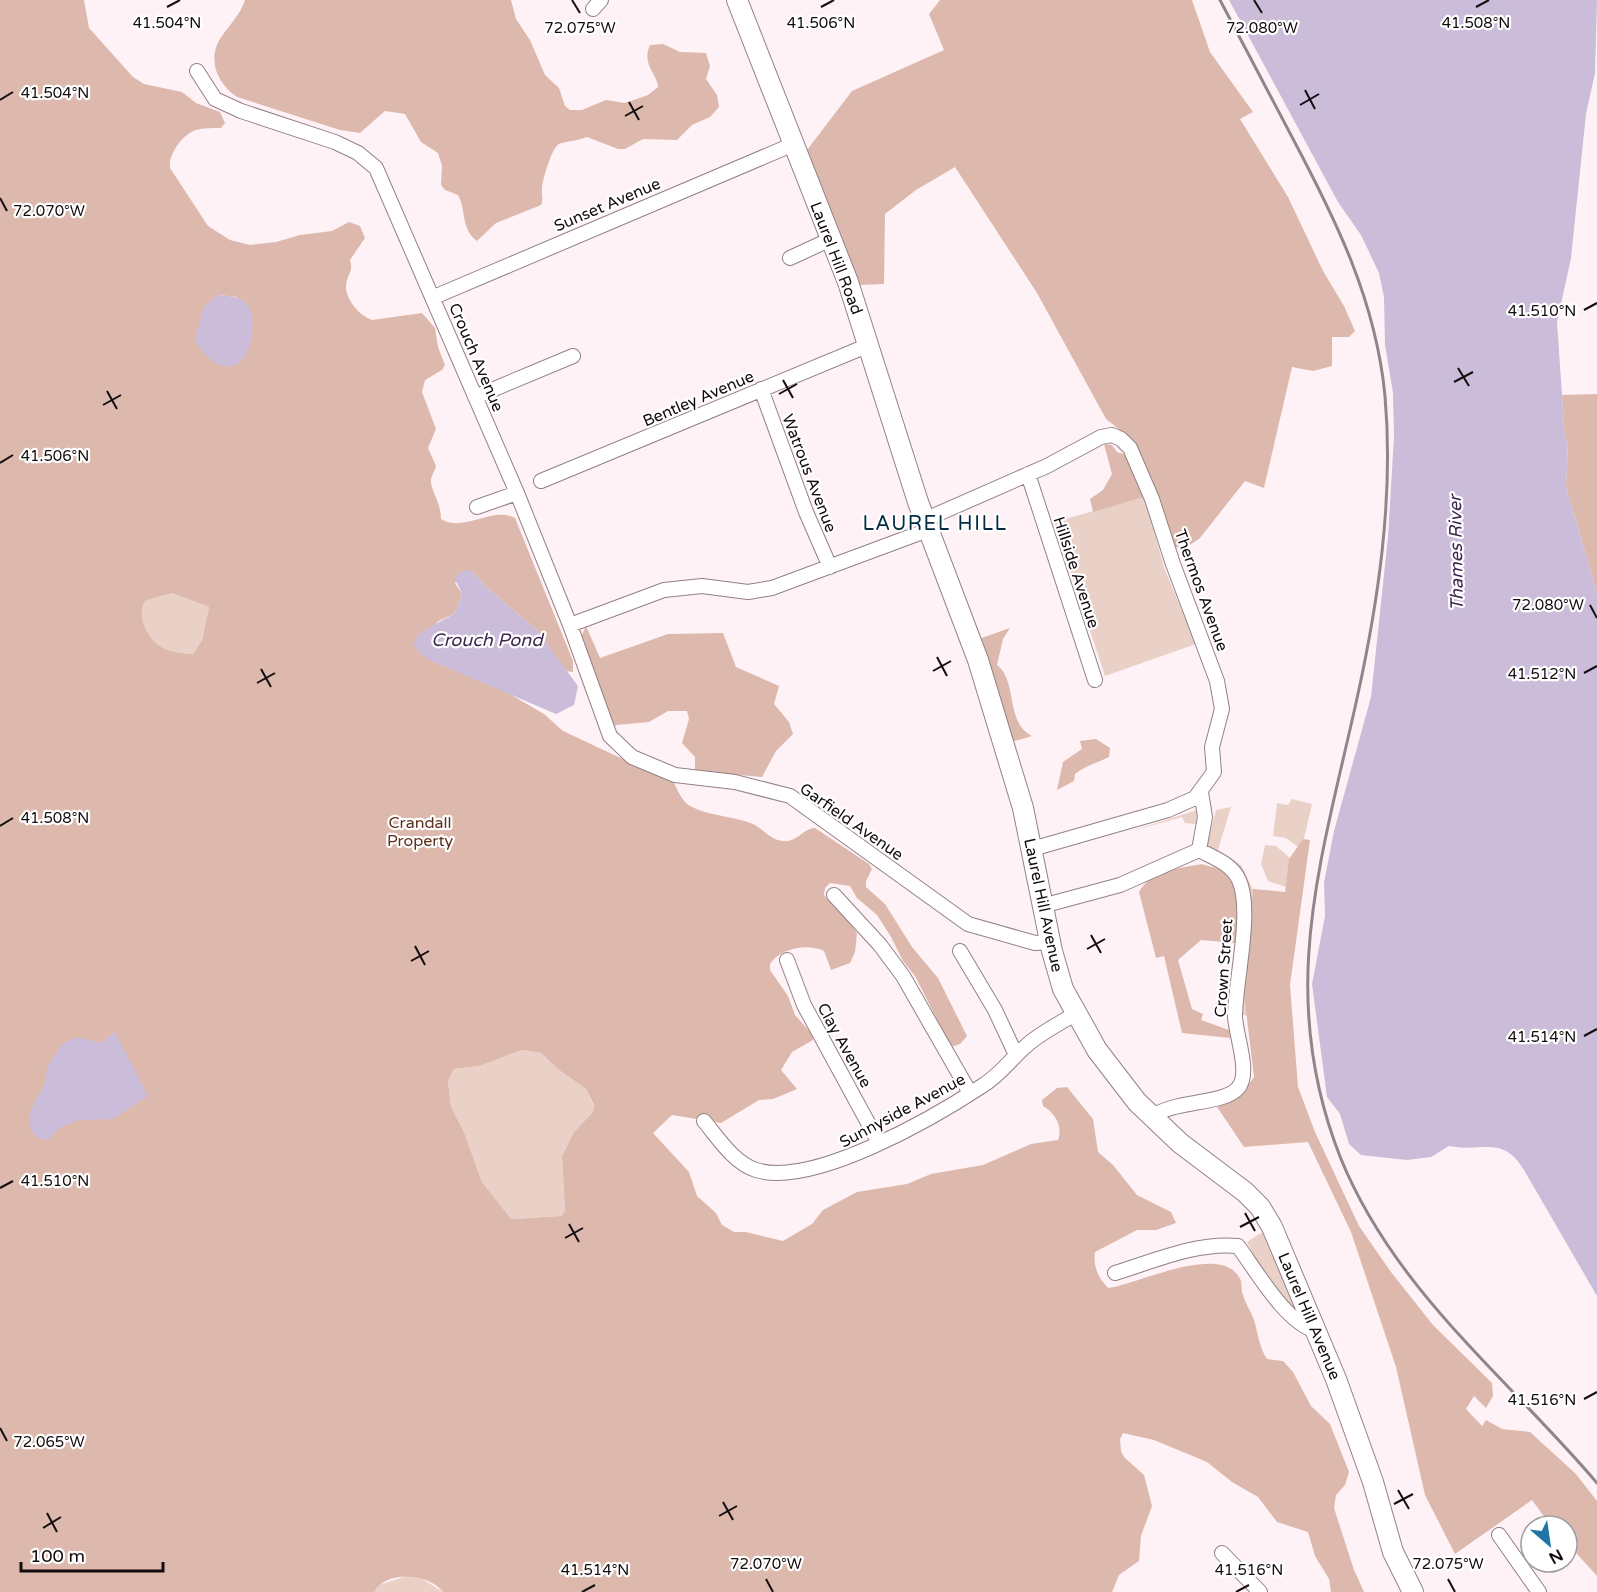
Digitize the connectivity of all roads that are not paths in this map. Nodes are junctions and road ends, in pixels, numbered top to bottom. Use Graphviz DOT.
graph roads {
  1 [pos="737,0"];
  2 [pos="197,71"];
  3 [pos="794,144"];
  4 [pos="831,239"];
  5 [pos="790,258"];
  6 [pos="434,297"];
  7 [pos="868,345"];
  8 [pos="573,356"];
  9 [pos="760,389"];
  10 [pos="475,397"];
  11 [pos="1028,474"];
  12 [pos="541,481"];
  13 [pos="517,493"];
  14 [pos="477,507"];
  15 [pos="926,525"];
  16 [pos="830,567"];
  17 [pos="570,625"];
  18 [pos="1095,680"];
  19 [pos="625,753"];
  20 [pos="1201,792"];
  21 [pos="1032,849"];
  22 [pos="1199,850"];
  23 [pos="834,895"];
  24 [pos="1042,906"];
  25 [pos="1050,942"];
  26 [pos="960,951"];
  27 [pos="787,960"];
  28 [pos="1075,1014"];
  29 [pos="1016,1055"];
  30 [pos="970,1093"];
  31 [pos="1152,1117"];
  32 [pos="704,1121"];
  33 [pos="879,1143"];
  34 [pos="1115,1273"];
  35 [pos="1317,1331"];
  36 [pos="1499,1535"];
  37 [pos="1222,1553"];
  38 [pos="1260,1592"];
  39 [pos="1413,1592"];
  40 [pos="1539,1592"];
  1 -- 3 [label="highway, Laurel Hill Road"];
  2 -- 6 [label="street, Crouch Avenue"];
  3 -- 4 [label="highway, Laurel Hill Road"];
  3 -- 6 [label="street, Sunset Avenue"];
  4 -- 5 [label="street"];
  4 -- 7 [label="highway, Laurel Hill Road"];
  6 -- 10 [label="street, Crouch Avenue"];
  7 -- 9 [label="street, Bentley Avenue"];
  7 -- 15 [label="highway, Laurel Hill Road"];
  8 -- 10 [label="street"];
  9 -- 12 [label="street, Bentley Avenue"];
  9 -- 16 [label="street, Watrous Avenue"];
  10 -- 13 [label="street, Crouch Avenue"];
  11 -- 15 [label="street, Thermos Avenue"];
  11 -- 18 [label="street, Hillside Avenue"];
  11 -- 20 [label="street, Thermos Avenue"];
  13 -- 14 [label="street"];
  13 -- 17 [label="street, Crouch Avenue"];
  15 -- 16 [label="street, Thermos Avenue"];
  15 -- 21 [label="highway, Laurel Hill Avenue"];
  16 -- 17 [label="street, Thermos Avenue"];
  17 -- 19 [label="street, Crouch Avenue"];
  19 -- 25 [label="street, Garfield Avenue"];
  20 -- 21 [label="street"];
  20 -- 22 [label="street"];
  21 -- 24 [label="highway, Laurel Hill Avenue"];
  22 -- 24 [label="street"];
  22 -- 31 [label="street, Crown Street"];
  23 -- 30 [label="street"];
  24 -- 25 [label="highway, Laurel Hill Avenue"];
  25 -- 28 [label="highway, Laurel Hill Avenue"];
  26 -- 29 [label="street"];
  27 -- 33 [label="street, Clay Avenue"];
  28 -- 29 [label="street, Sunnyside Avenue"];
  28 -- 31 [label="highway, Laurel Hill Avenue"];
  29 -- 30 [label="street, Sunnyside Avenue"];
  30 -- 33 [label="street, Sunnyside Avenue"];
  31 -- 35 [label="highway, Laurel Hill Avenue"];
  32 -- 33 [label="street, Sunnyside Avenue"];
  34 -- 35 [label="street"];
  35 -- 39 [label="highway, Laurel Hill Avenue"];
  36 -- 40 [label="street"];
  37 -- 38 [label="street"];
}
